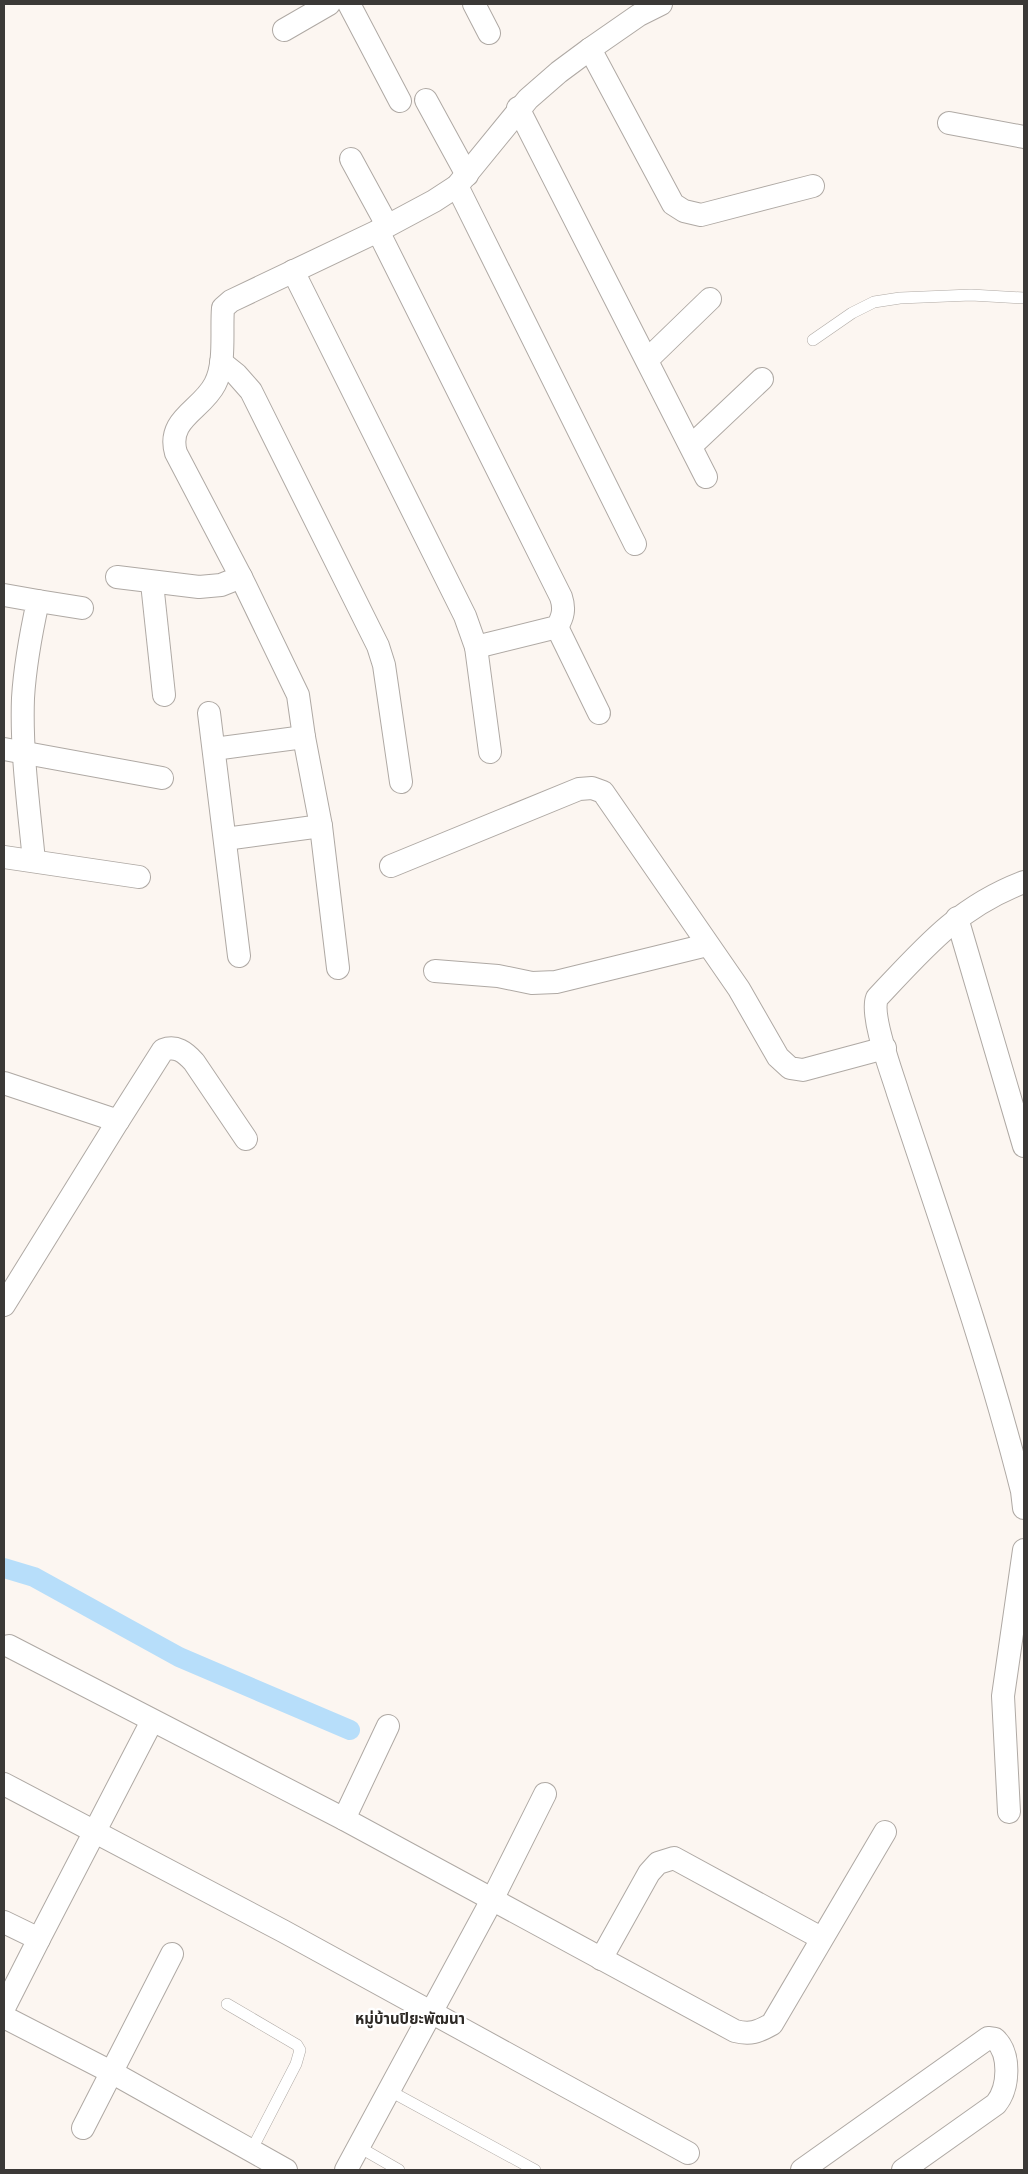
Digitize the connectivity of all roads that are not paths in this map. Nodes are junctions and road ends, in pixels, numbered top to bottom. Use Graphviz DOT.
graph roads {
  1 [pos="329,4"];
  2 [pos="349,4"];
  3 [pos="474,4"];
  4 [pos="661,4"];
  5 [pos="284,30"];
  6 [pos="489,33"];
  7 [pos="590,49"];
  8 [pos="426,100"];
  9 [pos="400,101"];
  10 [pos="518,108"];
  11 [pos="949,123"];
  12 [pos="1024,138"];
  13 [pos="351,159"];
  14 [pos="462,180"];
  15 [pos="813,186"];
  16 [pos="382,228"];
  17 [pos="293,271"];
  18 [pos="710,298"];
  19 [pos="1024,298"];
  20 [pos="813,340"];
  21 [pos="647,360"];
  22 [pos="220,362"];
  23 [pos="762,379"];
  24 [pos="691,446"];
  25 [pos="706,477"];
  26 [pos="634,544"];
  27 [pos="117,577"];
  28 [pos="241,577"];
  29 [pos="152,583"];
  30 [pos="4,595"];
  31 [pos="38,601"];
  32 [pos="82,608"];
  33 [pos="557,627"];
  34 [pos="476,647"];
  35 [pos="164,695"];
  36 [pos="209,713"];
  37 [pos="599,713"];
  38 [pos="304,737"];
  39 [pos="214,749"];
  40 [pos="14,750"];
  41 [pos="490,752"];
  42 [pos="162,778"];
  43 [pos="401,782"];
  44 [pos="321,826"];
  45 [pos="225,839"];
  46 [pos="4,857"];
  47 [pos="34,862"];
  48 [pos="391,866"];
  49 [pos="139,877"];
  50 [pos="1017,885"];
  51 [pos="957,918"];
  52 [pos="707,945"];
  53 [pos="239,956"];
  54 [pos="338,968"];
  55 [pos="435,971"];
  56 [pos="885,1048"];
  57 [pos="4,1083"];
  58 [pos="118,1121"];
  59 [pos="246,1139"];
  60 [pos="1024,1146"];
  61 [pos="4,1305"];
  62 [pos="1016,1431"];
  63 [pos="1024,1508"];
  64 [pos="1024,1550"];
  65 [pos="9,1646"];
  66 [pos="152,1721"];
  67 [pos="388,1726"];
  68 [pos="4,1784"];
  69 [pos="545,1794"];
  70 [pos="1009,1812"];
  71 [pos="344,1819"];
  72 [pos="95,1832"];
  73 [pos="885,1832"];
  74 [pos="493,1898"];
  75 [pos="4,1922"];
  76 [pos="822,1938"];
  77 [pos="39,1939"];
  78 [pos="172,1954"];
  79 [pos="601,1959"];
  80 [pos="227,2004"];
  81 [pos="4,2008"];
  82 [pos="432,2012"];
  83 [pos="4,2017"];
  84 [pos="112,2073"];
  85 [pos="390,2091"];
  86 [pos="83,2128"];
  87 [pos="359,2147"];
  88 [pos="251,2152"];
  89 [pos="688,2153"];
  90 [pos="286,2170"];
  91 [pos="346,2170"];
  92 [pos="399,2170"];
  93 [pos="535,2170"];
  94 [pos="802,2170"];
  95 [pos="903,2170"];
  1 -- 5 [label="street"];
  2 -- 9 [label="street"];
  3 -- 6 [label="street"];
  4 -- 7 [label="street"];
  7 -- 10 [label="street"];
  7 -- 15 [label="street"];
  8 -- 14 [label="street"];
  10 -- 14 [label="street"];
  10 -- 21 [label="street"];
  11 -- 12 [label="street"];
  13 -- 16 [label="street"];
  14 -- 16 [label="street"];
  14 -- 26 [label="street"];
  16 -- 17 [label="street"];
  16 -- 33 [label="street"];
  17 -- 22 [label="street"];
  17 -- 34 [label="street"];
  18 -- 21 [label="street"];
  19 -- 20 [label="lane"];
  21 -- 24 [label="street"];
  22 -- 28 [label="street"];
  22 -- 43 [label="street"];
  23 -- 24 [label="street"];
  24 -- 25 [label="street"];
  27 -- 29 [label="street"];
  28 -- 29 [label="street"];
  28 -- 38 [label="street"];
  29 -- 35 [label="street"];
  30 -- 31 [label="street"];
  31 -- 32 [label="street"];
  31 -- 40 [label="street"];
  33 -- 34 [label="street"];
  33 -- 37 [label="street"];
  34 -- 41 [label="street"];
  36 -- 39 [label="street"];
  38 -- 39 [label="street"];
  38 -- 44 [label="street"];
  39 -- 45 [label="street"];
  40 -- 42 [label="street"];
  40 -- 47 [label="street"];
  44 -- 45 [label="street"];
  44 -- 54 [label="street"];
  45 -- 53 [label="street"];
  46 -- 47 [label="street"];
  47 -- 49 [label="street"];
  48 -- 52 [label="street"];
  50 -- 51 [label="street"];
  51 -- 56 [label="street"];
  51 -- 60 [label="street"];
  52 -- 55 [label="street"];
  52 -- 56 [label="street"];
  56 -- 62 [label="street"];
  57 -- 58 [label="street"];
  58 -- 59 [label="street"];
  58 -- 61 [label="street"];
  62 -- 63 [label="street"];
  64 -- 70 [label="street"];
  65 -- 66 [label="street"];
  66 -- 71 [label="street"];
  66 -- 72 [label="street"];
  67 -- 71 [label="street"];
  68 -- 72 [label="street"];
  69 -- 74 [label="street"];
  71 -- 74 [label="street"];
  72 -- 77 [label="street"];
  72 -- 82 [label="street"];
  73 -- 76 [label="street"];
  74 -- 79 [label="street"];
  74 -- 82 [label="street"];
  75 -- 77 [label="street"];
  76 -- 79 [label="street"];
  76 -- 79 [label="street"];
  77 -- 81 [label="street"];
  78 -- 84 [label="street"];
  80 -- 88 [label="lane"];
  82 -- 85 [label="street"];
  82 -- 89 [label="street"];
  83 -- 84 [label="street"];
  84 -- 86 [label="street"];
  84 -- 88 [label="street"];
  85 -- 87 [label="street"];
  85 -- 93 [label="lane"];
  87 -- 91 [label="street"];
  87 -- 92 [label="lane"];
  88 -- 90 [label="street"];
  94 -- 95 [label="street"];
}
